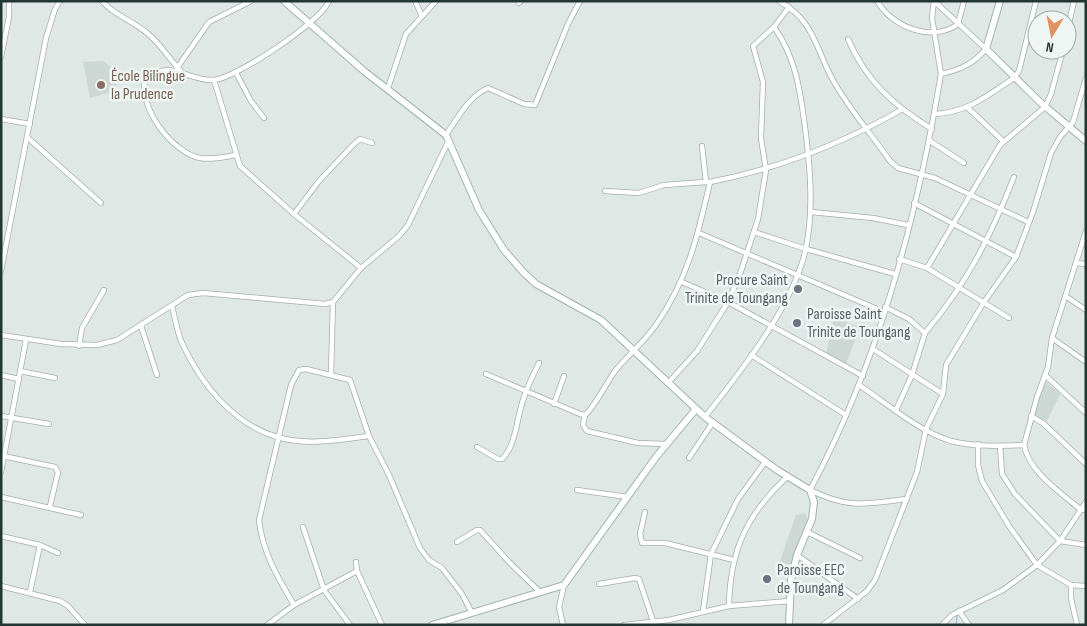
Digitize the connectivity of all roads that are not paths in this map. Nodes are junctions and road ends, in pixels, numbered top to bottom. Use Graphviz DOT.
graph roads {
  1 [pos="9,1"];
  2 [pos="60,1"];
  3 [pos="102,1"];
  4 [pos="251,1"];
  5 [pos="284,1"];
  6 [pos="329,1"];
  7 [pos="415,1"];
  8 [pos="436,1"];
  9 [pos="580,1"];
  10 [pos="779,1"];
  11 [pos="877,1"];
  12 [pos="934,1"];
  13 [pos="964,1"];
  14 [pos="1000,1"];
  15 [pos="1036,1"];
  16 [pos="789,7"];
  17 [pos="422,16"];
  18 [pos="310,23"];
  19 [pos="958,24"];
  20 [pos="774,27"];
  21 [pos="933,32"];
  22 [pos="848,39"];
  23 [pos="986,49"];
  24 [pos="1,57"];
  25 [pos="1060,60"];
  26 [pos="179,70"];
  27 [pos="236,73"];
  28 [pos="941,74"];
  29 [pos="1014,78"];
  30 [pos="1086,78"];
  31 [pos="214,80"];
  32 [pos="388,88"];
  33 [pos="1045,107"];
  34 [pos="968,108"];
  35 [pos="901,110"];
  36 [pos="934,114"];
  37 [pos="264,118"];
  38 [pos="1,119"];
  39 [pos="30,124"];
  40 [pos="1070,128"];
  41 [pos="867,129"];
  42 [pos="932,129"];
  43 [pos="447,137"];
  44 [pos="28,138"];
  45 [pos="1003,140"];
  46 [pos="930,141"];
  47 [pos="1086,141"];
  48 [pos="372,143"];
  49 [pos="702,146"];
  50 [pos="810,154"];
  51 [pos="236,155"];
  52 [pos="964,163"];
  53 [pos="766,170"];
  54 [pos="923,173"];
  55 [pos="1014,177"];
  56 [pos="708,182"];
  57 [pos="605,190"];
  58 [pos="970,194"];
  59 [pos="914,203"];
  60 [pos="101,204"];
  61 [pos="1001,210"];
  62 [pos="811,212"];
  63 [pos="294,214"];
  64 [pos="1028,222"];
  65 [pos="953,223"];
  66 [pos="908,225"];
  67 [pos="754,232"];
  68 [pos="1086,232"];
  69 [pos="699,233"];
  70 [pos="987,242"];
  71 [pos="806,249"];
  72 [pos="746,255"];
  73 [pos="1016,257"];
  74 [pos="899,259"];
  75 [pos="1078,263"];
  76 [pos="1086,264"];
  77 [pos="361,268"];
  78 [pos="927,268"];
  79 [pos="1,271"];
  80 [pos="895,274"];
  81 [pos="797,276"];
  82 [pos="682,282"];
  83 [pos="960,288"];
  84 [pos="104,290"];
  85 [pos="1067,297"];
  86 [pos="333,302"];
  87 [pos="728,302"];
  88 [pos="984,302"];
  89 [pos="172,306"];
  90 [pos="885,310"];
  91 [pos="1086,310"];
  92 [pos="1009,318"];
  93 [pos="141,326"];
  94 [pos="770,326"];
  95 [pos="1,334"];
  96 [pos="925,334"];
  97 [pos="1052,338"];
  98 [pos="26,340"];
  99 [pos="79,346"];
  100 [pos="873,349"];
  101 [pos="634,351"];
  102 [pos="751,355"];
  103 [pos="1086,362"];
  104 [pos="539,363"];
  105 [pos="20,371"];
  106 [pos="331,374"];
  107 [pos="486,374"];
  108 [pos="157,375"];
  109 [pos="912,375"];
  110 [pos="1045,375"];
  111 [pos="1,376"];
  112 [pos="564,376"];
  113 [pos="863,376"];
  114 [pos="55,378"];
  115 [pos="19,379"];
  116 [pos="668,383"];
  117 [pos="859,385"];
  118 [pos="526,392"];
  119 [pos="942,394"];
  120 [pos="554,404"];
  121 [pos="696,409"];
  122 [pos="896,410"];
  123 [pos="1086,413"];
  124 [pos="846,414"];
  125 [pos="585,415"];
  126 [pos="1,416"];
  127 [pos="705,416"];
  128 [pos="1031,416"];
  129 [pos="11,418"];
  130 [pos="713,422"];
  131 [pos="49,424"];
  132 [pos="926,429"];
  133 [pos="369,436"];
  134 [pos="278,438"];
  135 [pos="666,444"];
  136 [pos="978,444"];
  137 [pos="1024,445"];
  138 [pos="1000,446"];
  139 [pos="477,447"];
  140 [pos="2,456"];
  141 [pos="688,458"];
  142 [pos="765,462"];
  143 [pos="1086,464"];
  144 [pos="1,472"];
  145 [pos="787,477"];
  146 [pos="576,490"];
  147 [pos="810,490"];
  148 [pos="1,497"];
  149 [pos="628,497"];
  150 [pos="907,499"];
  151 [pos="1086,502"];
  152 [pos="50,506"];
  153 [pos="1083,510"];
  154 [pos="645,512"];
  155 [pos="81,515"];
  156 [pos="303,527"];
  157 [pos="807,532"];
  158 [pos="1,536"];
  159 [pos="1060,541"];
  160 [pos="457,542"];
  161 [pos="40,545"];
  162 [pos="1086,545"];
  163 [pos="58,553"];
  164 [pos="711,554"];
  165 [pos="797,554"];
  166 [pos="860,558"];
  167 [pos="734,560"];
  168 [pos="356,562"];
  169 [pos="1037,565"];
  170 [pos="357,571"];
  171 [pos="599,584"];
  172 [pos="564,585"];
  173 [pos="1071,585"];
  174 [pos="1,586"];
  175 [pos="1086,586"];
  176 [pos="324,590"];
  177 [pos="30,592"];
  178 [pos="541,593"];
  179 [pos="858,599"];
  180 [pos="790,601"];
  181 [pos="294,605"];
  182 [pos="729,606"];
  183 [pos="703,611"];
  184 [pos="959,611"];
  185 [pos="472,613"];
  186 [pos="653,621"];
  187 [pos="670,622"];
  188 [pos="85,625"];
  189 [pos="268,625"];
  190 [pos="350,625"];
  191 [pos="382,625"];
  192 [pos="432,625"];
  193 [pos="563,625"];
  194 [pos="624,625"];
  195 [pos="789,625"];
  196 [pos="823,625"];
  197 [pos="942,625"];
  198 [pos="969,625"];
  199 [pos="1077,625"];
  1 -- 24 [label="street"];
  2 -- 39 [label="street"];
  3 -- 26 [label="street"];
  4 -- 26 [label="street"];
  5 -- 18 [label="street"];
  6 -- 18 [label="street"];
  7 -- 17 [label="street"];
  8 -- 17 [label="street"];
  9 -- 43 [label="street"];
  10 -- 16 [label="street"];
  11 -- 21 [label="street"];
  12 -- 19 [label="street"];
  12 -- 21 [label="street"];
  13 -- 19 [label="street"];
  14 -- 23 [label="street"];
  15 -- 29 [label="street"];
  16 -- 20 [label="street"];
  16 -- 41 [label="street"];
  17 -- 32 [label="street"];
  18 -- 27 [label="street"];
  18 -- 32 [label="street"];
  19 -- 21 [label="street"];
  19 -- 23 [label="street"];
  20 -- 50 [label="street"];
  20 -- 53 [label="street"];
  21 -- 28 [label="street"];
  22 -- 35 [label="street"];
  23 -- 28 [label="street"];
  23 -- 29 [label="street"];
  25 -- 33 [label="street"];
  26 -- 31 [label="street"];
  26 -- 51 [label="street"];
  27 -- 31 [label="street"];
  27 -- 37 [label="street"];
  28 -- 36 [label="street"];
  29 -- 33 [label="street"];
  29 -- 34 [label="street"];
  30 -- 40 [label="street"];
  31 -- 51 [label="street"];
  32 -- 43 [label="street"];
  33 -- 40 [label="street"];
  33 -- 45 [label="street"];
  34 -- 36 [label="street"];
  34 -- 45 [label="street"];
  35 -- 41 [label="street"];
  35 -- 42 [label="street"];
  36 -- 42 [label="street"];
  38 -- 39 [label="street"];
  39 -- 44 [label="street"];
  40 -- 47 [label="street"];
  40 -- 64 [label="street"];
  41 -- 50 [label="street"];
  41 -- 54 [label="street"];
  42 -- 46 [label="street"];
  43 -- 77 [label="street"];
  43 -- 101 [label="street"];
  44 -- 60 [label="street"];
  44 -- 79 [label="street"];
  45 -- 58 [label="street"];
  46 -- 52 [label="street"];
  46 -- 54 [label="street"];
  48 -- 63 [label="street"];
  49 -- 56 [label="street"];
  50 -- 53 [label="street"];
  50 -- 62 [label="street"];
  51 -- 63 [label="street"];
  53 -- 56 [label="street"];
  53 -- 67 [label="street"];
  54 -- 58 [label="street"];
  54 -- 59 [label="street"];
  55 -- 61 [label="street"];
  56 -- 57 [label="street"];
  56 -- 69 [label="street"];
  58 -- 61 [label="street"];
  58 -- 65 [label="street"];
  59 -- 65 [label="street"];
  59 -- 66 [label="street"];
  61 -- 64 [label="street"];
  61 -- 70 [label="street"];
  62 -- 66 [label="street"];
  62 -- 71 [label="street"];
  63 -- 77 [label="street"];
  64 -- 73 [label="street"];
  65 -- 70 [label="street"];
  65 -- 78 [label="street"];
  66 -- 74 [label="street"];
  67 -- 71 [label="street"];
  67 -- 72 [label="street"];
  68 -- 75 [label="street"];
  69 -- 72 [label="street"];
  69 -- 82 [label="street"];
  70 -- 73 [label="street"];
  70 -- 83 [label="street"];
  71 -- 80 [label="street"];
  71 -- 81 [label="street"];
  72 -- 81 [label="street"];
  72 -- 87 [label="street"];
  73 -- 88 [label="street"];
  74 -- 78 [label="street"];
  74 -- 80 [label="street"];
  75 -- 76 [label="street"];
  75 -- 85 [label="street"];
  77 -- 86 [label="street"];
  78 -- 83 [label="street"];
  80 -- 90 [label="street"];
  81 -- 90 [label="street"];
  81 -- 94 [label="street"];
  82 -- 87 [label="street"];
  82 -- 101 [label="street"];
  83 -- 88 [label="street"];
  83 -- 96 [label="street"];
  84 -- 99 [label="street"];
  85 -- 91 [label="street"];
  85 -- 97 [label="street"];
  86 -- 89 [label="street"];
  86 -- 106 [label="street"];
  87 -- 94 [label="street"];
  87 -- 116 [label="street"];
  88 -- 92 [label="street"];
  88 -- 119 [label="street"];
  89 -- 93 [label="street"];
  89 -- 134 [label="street"];
  90 -- 96 [label="street"];
  90 -- 100 [label="street"];
  93 -- 99 [label="street"];
  93 -- 108 [label="street"];
  94 -- 102 [label="street"];
  94 -- 113 [label="street"];
  95 -- 98 [label="street"];
  96 -- 109 [label="street"];
  97 -- 103 [label="street"];
  97 -- 110 [label="street"];
  98 -- 99 [label="street"];
  98 -- 105 [label="street"];
  100 -- 109 [label="street"];
  100 -- 113 [label="street"];
  101 -- 116 [label="street"];
  101 -- 125 [label="street"];
  102 -- 124 [label="street"];
  102 -- 127 [label="street"];
  104 -- 118 [label="street"];
  105 -- 114 [label="street"];
  105 -- 115 [label="street"];
  106 -- 133 [label="street"];
  106 -- 134 [label="street"];
  107 -- 118 [label="street"];
  109 -- 119 [label="street"];
  109 -- 122 [label="street"];
  110 -- 123 [label="street"];
  110 -- 128 [label="street"];
  111 -- 115 [label="street"];
  112 -- 120 [label="street"];
  113 -- 117 [label="street"];
  115 -- 129 [label="street"];
  116 -- 121 [label="street"];
  117 -- 122 [label="street"];
  117 -- 124 [label="street"];
  118 -- 120 [label="street"];
  118 -- 139 [label="street"];
  119 -- 132 [label="street"];
  120 -- 125 [label="street"];
  121 -- 127 [label="street"];
  121 -- 135 [label="street"];
  122 -- 132 [label="street"];
  124 -- 147 [label="street"];
  125 -- 135 [label="street"];
  126 -- 129 [label="street"];
  127 -- 130 [label="street"];
  128 -- 137 [label="street"];
  128 -- 143 [label="street"];
  129 -- 131 [label="street"];
  129 -- 140 [label="street"];
  130 -- 141 [label="street"];
  130 -- 142 [label="street"];
  132 -- 136 [label="street"];
  132 -- 150 [label="street"];
  133 -- 134 [label="street"];
  133 -- 185 [label="street"];
  134 -- 181 [label="street"];
  135 -- 149 [label="street"];
  136 -- 138 [label="street"];
  136 -- 169 [label="street"];
  137 -- 138 [label="street"];
  137 -- 153 [label="street"];
  138 -- 159 [label="street"];
  140 -- 144 [label="street"];
  140 -- 152 [label="street"];
  142 -- 145 [label="street"];
  142 -- 164 [label="street"];
  145 -- 147 [label="street"];
  145 -- 167 [label="street"];
  146 -- 149 [label="street"];
  147 -- 150 [label="street"];
  147 -- 157 [label="street"];
  148 -- 152 [label="street"];
  149 -- 172 [label="street"];
  150 -- 179 [label="street"];
  151 -- 153 [label="street"];
  152 -- 155 [label="street"];
  153 -- 159 [label="street"];
  154 -- 164 [label="street"];
  156 -- 176 [label="street"];
  157 -- 165 [label="street"];
  157 -- 166 [label="street"];
  158 -- 161 [label="street"];
  159 -- 162 [label="street"];
  159 -- 169 [label="street"];
  160 -- 178 [label="street"];
  161 -- 163 [label="street"];
  161 -- 177 [label="street"];
  164 -- 167 [label="street"];
  164 -- 183 [label="street"];
  165 -- 179 [label="street"];
  165 -- 180 [label="street"];
  167 -- 182 [label="street"];
  168 -- 170 [label="street"];
  169 -- 173 [label="street"];
  169 -- 184 [label="street"];
  170 -- 176 [label="street"];
  170 -- 191 [label="street"];
  171 -- 186 [label="street"];
  172 -- 178 [label="street"];
  172 -- 193 [label="street"];
  173 -- 175 [label="street"];
  173 -- 199 [label="street"];
  174 -- 177 [label="street"];
  176 -- 181 [label="street"];
  176 -- 190 [label="street"];
  177 -- 188 [label="street"];
  178 -- 185 [label="street"];
  179 -- 196 [label="street"];
  180 -- 182 [label="street"];
  180 -- 195 [label="street"];
  181 -- 189 [label="street"];
  182 -- 183 [label="street"];
  183 -- 187 [label="street"];
  184 -- 197 [label="street"];
  184 -- 198 [label="street"];
  185 -- 192 [label="street"];
  186 -- 187 [label="street"];
  186 -- 194 [label="street"];
}
